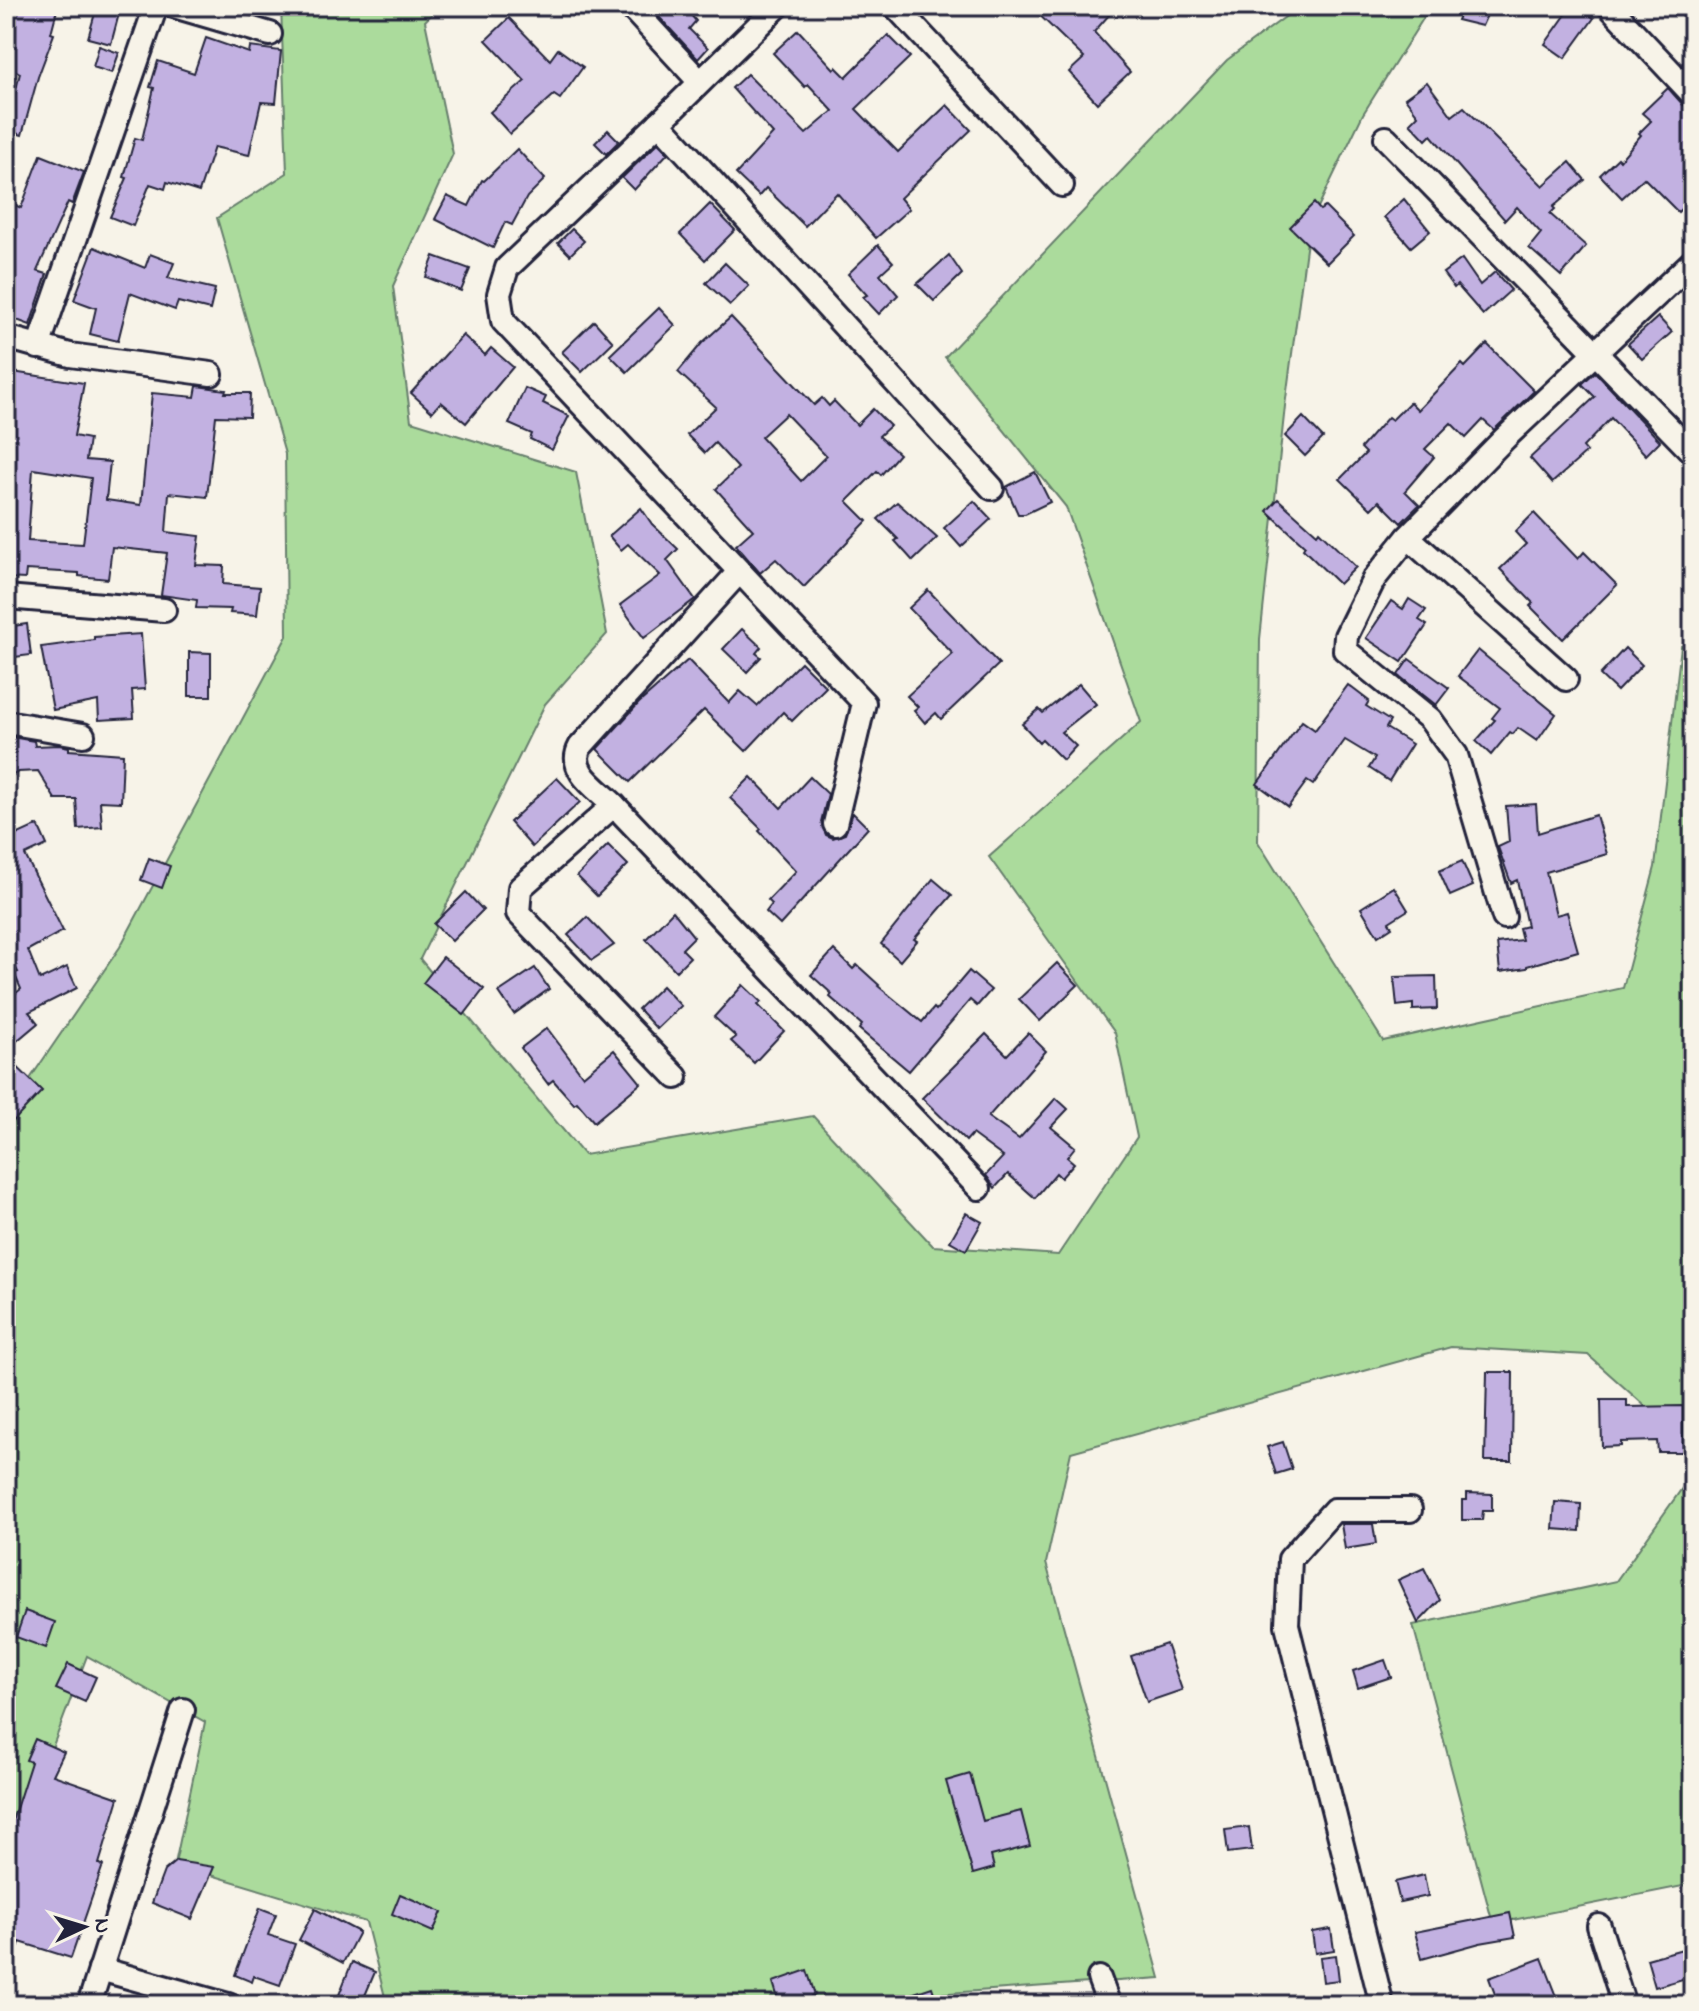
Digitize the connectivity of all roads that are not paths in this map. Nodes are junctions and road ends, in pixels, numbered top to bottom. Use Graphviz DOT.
graph roads {
  1 [pos="156,6"];
  2 [pos="174,6"];
  3 [pos="630,6"];
  4 [pos="778,6"];
  5 [pos="895,6"];
  6 [pos="1609,6"];
  7 [pos="270,34"];
  8 [pos="700,82"];
  9 [pos="1693,95"];
  10 [pos="659,123"];
  11 [pos="1386,138"];
  12 [pos="1062,185"];
  13 [pos="1693,261"];
  14 [pos="6,337"];
  15 [pos="38,347"];
  16 [pos="1596,352"];
  17 [pos="211,374"];
  18 [pos="1693,453"];
  19 [pos="992,488"];
  20 [pos="1408,537"];
  21 [pos="739,572"];
  22 [pos="6,597"];
  23 [pos="164,610"];
  24 [pos="1566,679"];
  25 [pos="6,722"];
  26 [pos="83,735"];
  27 [pos="614,805"];
  28 [pos="835,824"];
  29 [pos="1504,917"];
  30 [pos="676,1077"];
  31 [pos="979,1188"];
  32 [pos="1410,1510"];
  33 [pos="183,1710"];
  34 [pos="1599,1926"];
  35 [pos="100,1969"];
  36 [pos="1099,1978"];
  37 [pos="89,2005"];
  38 [pos="228,2005"];
  39 [pos="1109,2005"];
  40 [pos="1382,2005"];
  41 [pos="1624,2005"];
  1 -- 15 [label="street"];
  2 -- 7 [label="street"];
  3 -- 8 [label="street"];
  4 -- 8 [label="street"];
  5 -- 12 [label="street"];
  6 -- 9 [label="street"];
  8 -- 10 [label="street"];
  10 -- 19 [label="street"];
  10 -- 21 [label="street"];
  11 -- 16 [label="street"];
  13 -- 16 [label="street"];
  14 -- 15 [label="street"];
  15 -- 17 [label="street"];
  16 -- 18 [label="street"];
  16 -- 20 [label="street"];
  20 -- 24 [label="street"];
  20 -- 29 [label="street"];
  21 -- 27 [label="street"];
  21 -- 28 [label="street"];
  22 -- 23 [label="street"];
  25 -- 26 [label="street"];
  27 -- 30 [label="street"];
  27 -- 31 [label="street"];
  32 -- 40 [label="street"];
  33 -- 35 [label="street"];
  34 -- 41 [label="street"];
  35 -- 37 [label="street"];
  35 -- 38 [label="street"];
  36 -- 39 [label="street"];
}
